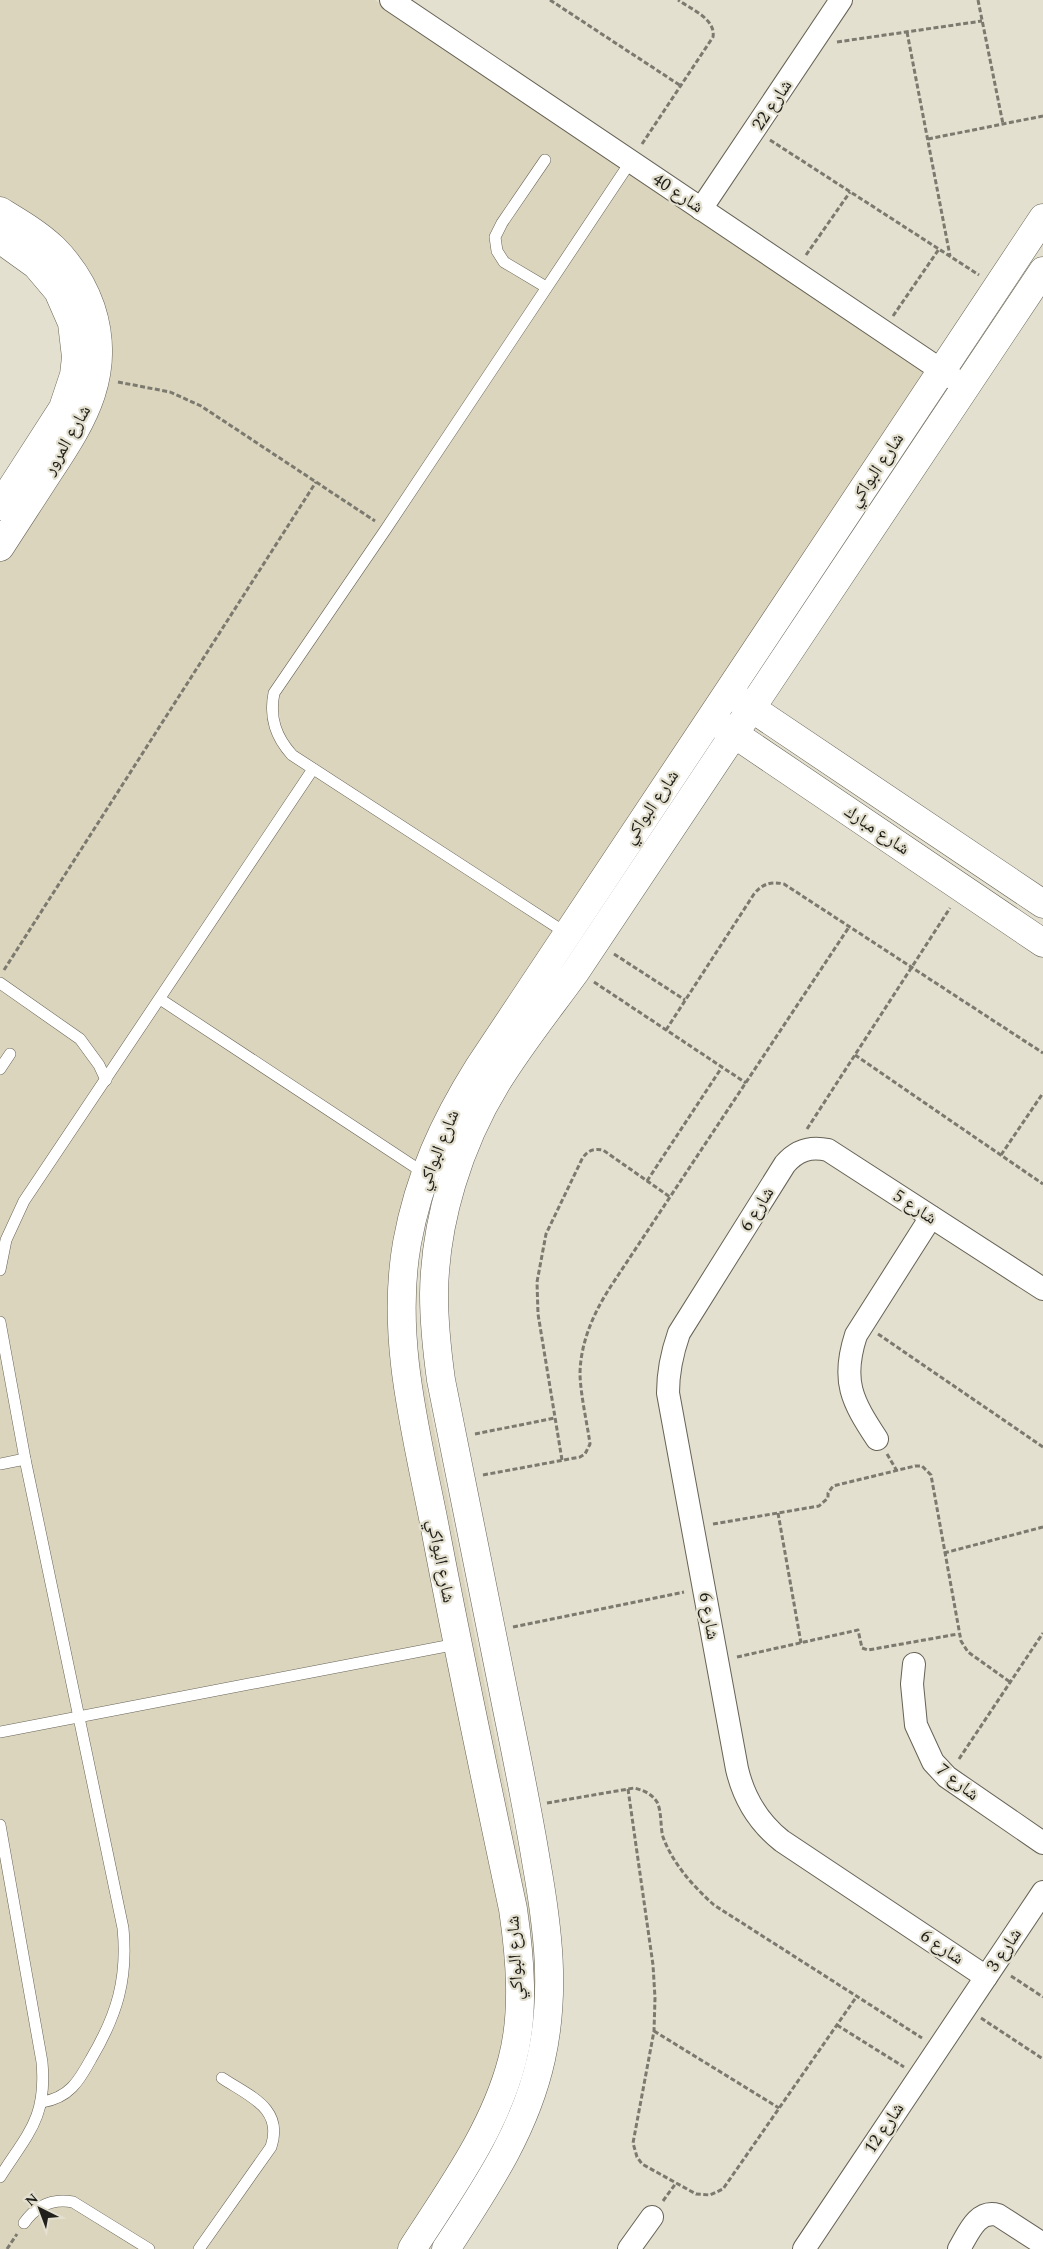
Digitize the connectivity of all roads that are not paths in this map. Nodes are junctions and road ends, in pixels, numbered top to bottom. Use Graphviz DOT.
graph roads {
  1 [pos="391,0"];
  2 [pos="841,0"];
  3 [pos="545,160"];
  4 [pos="630,161"];
  5 [pos="701,209"];
  6 [pos="0,211"];
  7 [pos="1043,218"];
  8 [pos="0,239"];
  9 [pos="1043,271"];
  10 [pos="546,287"];
  11 [pos="942,371"];
  12 [pos="966,387"];
  13 [pos="0,506"];
  14 [pos="0,547"];
  15 [pos="727,692"];
  16 [pos="751,708"];
  17 [pos="710,718"];
  18 [pos="733,733"];
  19 [pos="313,769"];
  20 [pos="1043,904"];
  21 [pos="566,933"];
  22 [pos="1043,942"];
  23 [pos="0,983"];
  24 [pos="160,999"];
  25 [pos="10,1054"];
  26 [pos="0,1069"];
  27 [pos="106,1080"];
  28 [pos="785,1164"];
  29 [pos="424,1173"];
  30 [pos="931,1217"];
  31 [pos="0,1270"];
  32 [pos="1043,1290"];
  33 [pos="0,1322"];
  34 [pos="877,1439"];
  35 [pos="25,1459"];
  36 [pos="0,1464"];
  37 [pos="457,1644"];
  38 [pos="914,1664"];
  39 [pos="79,1718"];
  40 [pos="0,1732"];
  41 [pos="0,1825"];
  42 [pos="1043,1843"];
  43 [pos="1043,1892"];
  44 [pos="990,1971"];
  45 [pos="965,2008"];
  46 [pos="222,2078"];
  47 [pos="42,2102"];
  48 [pos="0,2177"];
  49 [pos="652,2217"];
  50 [pos="24,2222"];
  51 [pos="1043,2244"];
  52 [pos="149,2249"];
  53 [pos="199,2249"];
  54 [pos="412,2249"];
  55 [pos="446,2249"];
  56 [pos="629,2249"];
  57 [pos="804,2249"];
  58 [pos="959,2249"];
  1 -- 4 [label="street, شارع 40"];
  2 -- 5 [label="street, شارع 22"];
  3 -- 10 [label="lane"];
  4 -- 5 [label="street, شارع 40"];
  4 -- 10 [label="lane"];
  5 -- 11 [label="street, شارع 40"];
  6 -- 14 [label="street, شارع المرور"];
  7 -- 11 [label="street, شارع البواكي"];
  8 -- 13 [label="street, شارع المرور"];
  9 -- 12 [label="street, شارع البواكي"];
  10 -- 19 [label="lane"];
  11 -- 12 [label="street, شارع 40"];
  11 -- 15 [label="street, شارع البواكي"];
  12 -- 16 [label="street, شارع البواكي"];
  15 -- 16 [label="street, شارع مبارك"];
  15 -- 17 [label="street, شارع البواكي"];
  16 -- 18 [label="street, شارع البواكي"];
  16 -- 20 [label="street, شارع مبارك"];
  17 -- 18 [label="street, شارع مبارك"];
  17 -- 21 [label="street, شارع البواكي"];
  18 -- 22 [label="street, شارع مبارك"];
  18 -- 55 [label="street, شارع البواكي"];
  19 -- 21 [label="lane"];
  19 -- 24 [label="lane"];
  21 -- 29 [label="street, شارع البواكي"];
  23 -- 27 [label="lane"];
  24 -- 27 [label="lane"];
  24 -- 29 [label="lane"];
  25 -- 26 [label="lane"];
  27 -- 31 [label="lane"];
  28 -- 30 [label="street, شارع 5"];
  28 -- 44 [label="street, شارع 6"];
  29 -- 37 [label="street, شارع البواكي"];
  30 -- 32 [label="street, شارع 5"];
  30 -- 34 [label="street"];
  33 -- 35 [label="lane"];
  35 -- 36 [label="lane"];
  35 -- 39 [label="lane"];
  37 -- 39 [label="lane"];
  37 -- 54 [label="street, شارع البواكي"];
  38 -- 42 [label="street, شارع 7"];
  39 -- 40 [label="lane"];
  39 -- 47 [label="lane"];
  41 -- 47 [label="lane"];
  43 -- 44 [label="street, شارع 3"];
  44 -- 45 [label="street, شارع 3"];
  45 -- 57 [label="street, شارع 12"];
  46 -- 53 [label="lane"];
  47 -- 48 [label="lane"];
  49 -- 56 [label="street"];
  50 -- 52 [label="lane"];
  51 -- 58 [label="street"];
}
